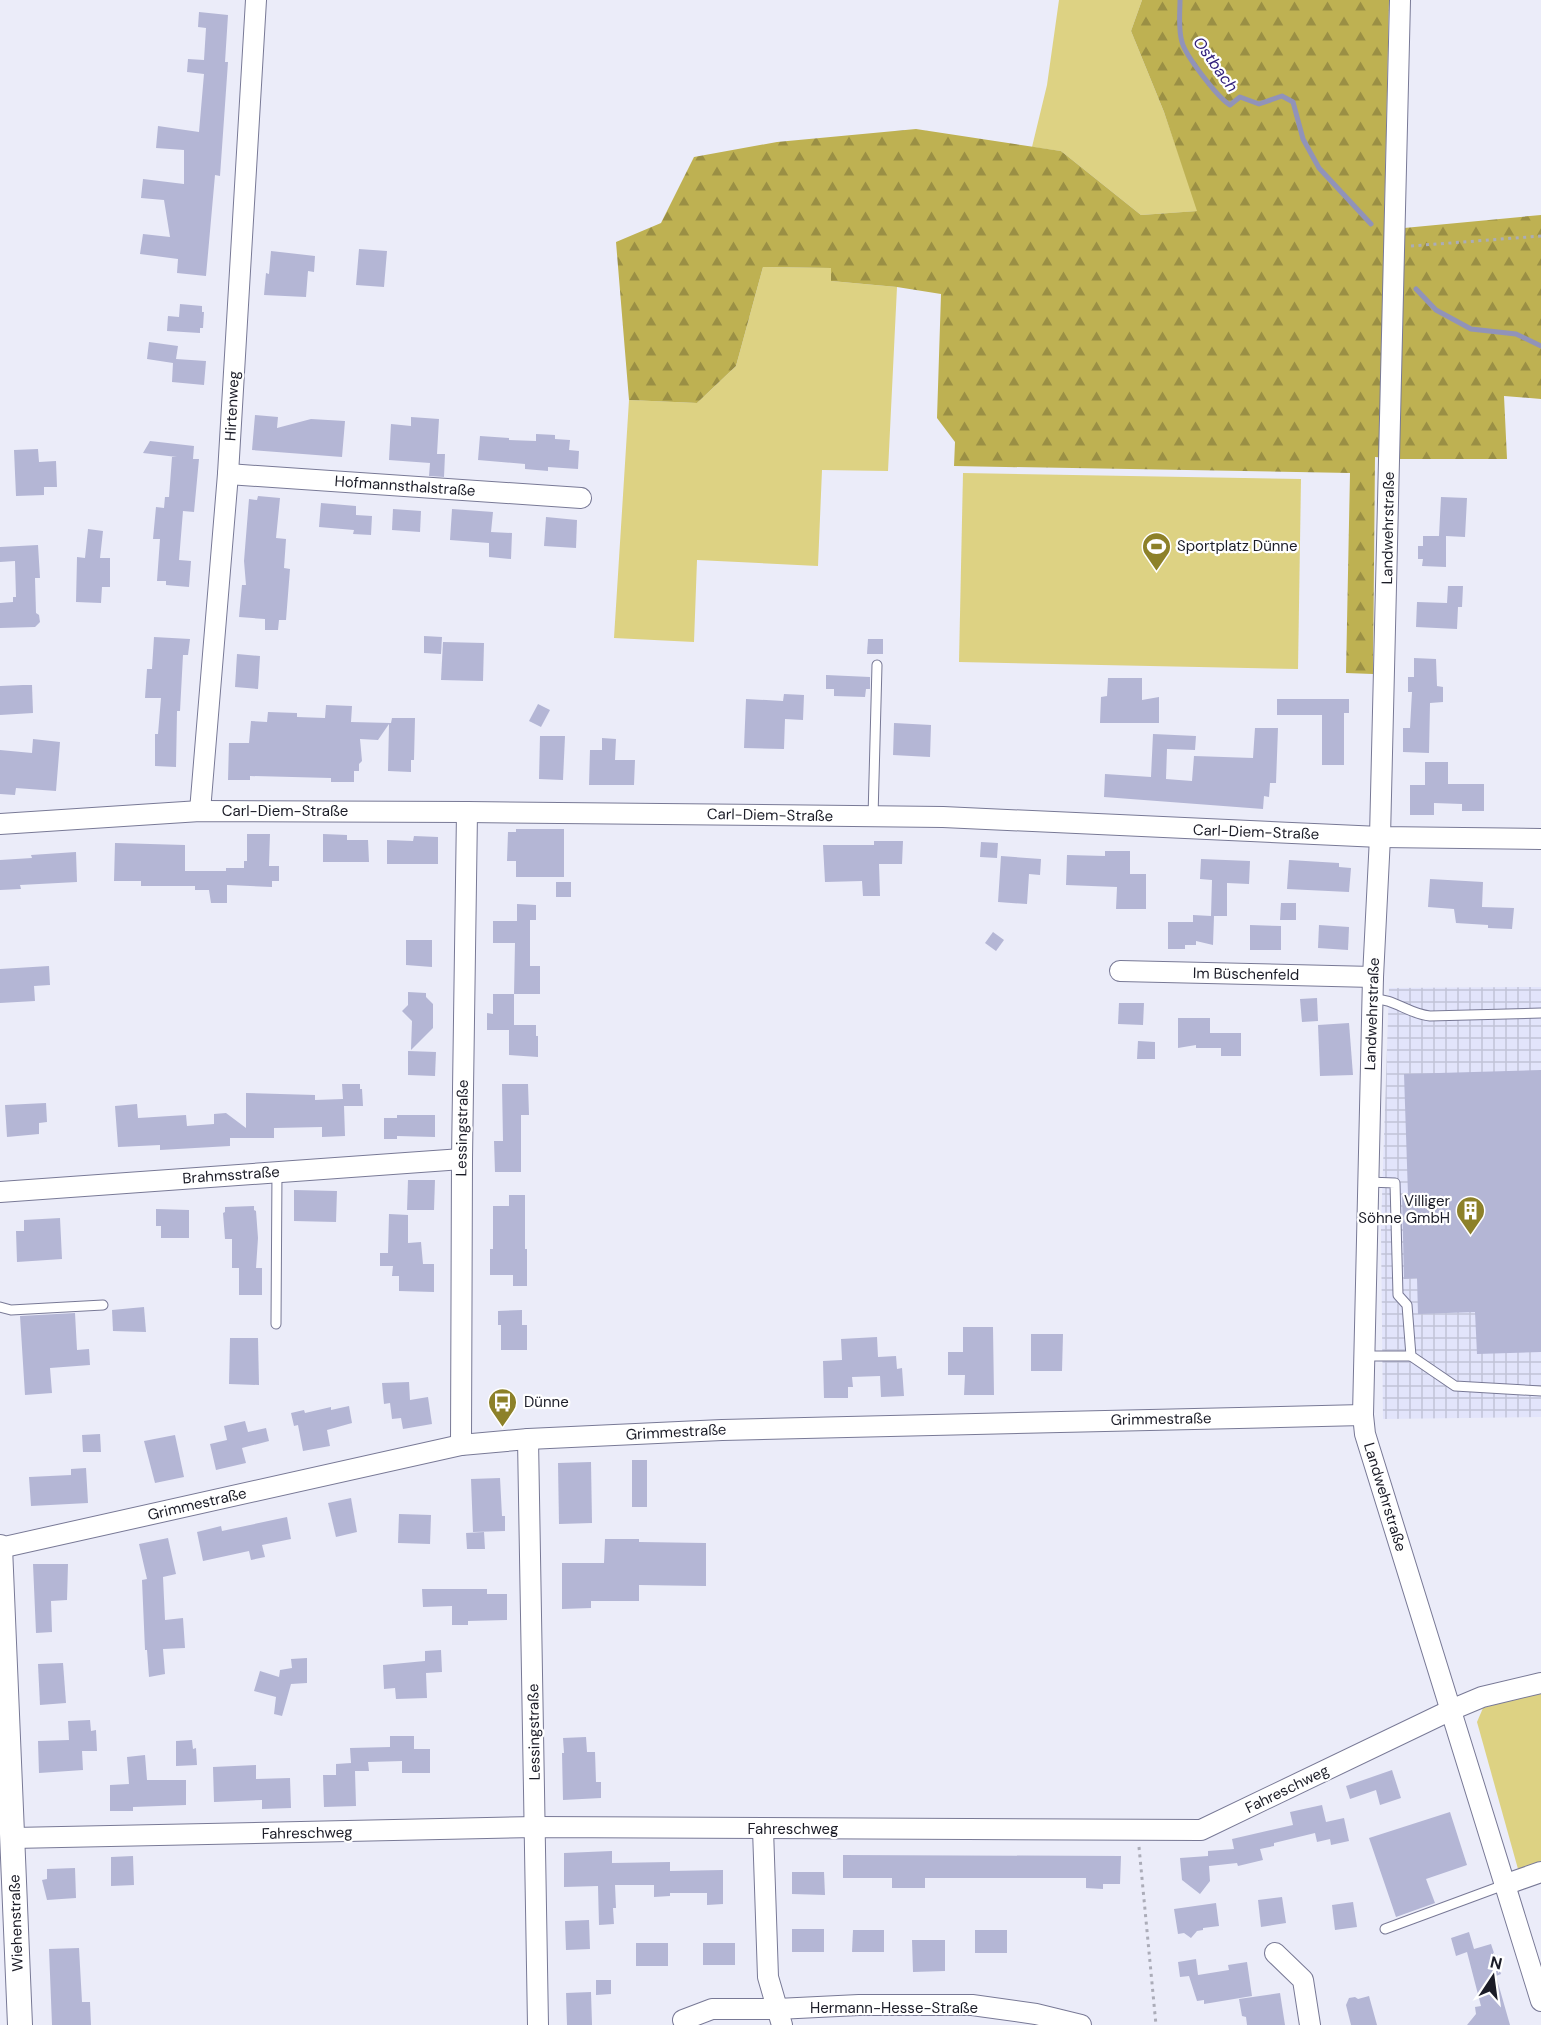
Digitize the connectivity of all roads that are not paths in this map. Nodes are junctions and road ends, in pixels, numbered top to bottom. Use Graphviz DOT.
graph roads {
  1 [pos="256,0"];
  2 [pos="1400,0"];
  3 [pos="228,474"];
  4 [pos="581,498"];
  5 [pos="877,665"];
  6 [pos="200,811"];
  7 [pos="467,812"];
  8 [pos="873,817"];
  9 [pos="0,824"];
  10 [pos="1380,837"];
  11 [pos="1541,839"];
  12 [pos="1120,971"];
  13 [pos="1373,977"];
  14 [pos="1372,999"];
  15 [pos="1541,1013"];
  16 [pos="462,1159"];
  17 [pos="277,1171"];
  18 [pos="1368,1182"];
  19 [pos="0,1192"];
  20 [pos="103,1305"];
  21 [pos="0,1307"];
  22 [pos="276,1324"];
  23 [pos="1364,1356"];
  24 [pos="1411,1356"];
  25 [pos="1541,1390"];
  26 [pos="1363,1415"];
  27 [pos="528,1439"];
  28 [pos="460,1445"];
  29 [pos="0,1547"];
  30 [pos="1541,1683"];
  31 [pos="1451,1710"];
  32 [pos="4,1714"];
  33 [pos="536,1827"];
  34 [pos="763,1829"];
  35 [pos="13,1838"];
  36 [pos="1541,1872"];
  37 [pos="1504,1885"];
  38 [pos="1385,1929"];
  39 [pos="1275,1953"];
  40 [pos="1541,2001"];
  41 [pos="779,2017"];
  42 [pos="683,2020"];
  43 [pos="20,2025"];
  44 [pos="538,2025"];
  45 [pos="1081,2025"];
  46 [pos="1310,2025"];
  1 -- 3 [label="street, Hirtenweg"];
  2 -- 10 [label="street, Landwehrstraße"];
  3 -- 4 [label="street, Hofmannsthalstraße"];
  3 -- 6 [label="street, Hirtenweg"];
  5 -- 8 [label="lane"];
  6 -- 7 [label="street, Carl-Diem-Straße"];
  6 -- 9 [label="street, Carl-Diem-Straße"];
  7 -- 8 [label="street, Carl-Diem-Straße"];
  7 -- 16 [label="street, Lessingstraße"];
  8 -- 10 [label="street, Carl-Diem-Straße"];
  10 -- 11 [label="street, Carl-Diem-Straße"];
  10 -- 13 [label="street, Landwehrstraße"];
  12 -- 13 [label="street, Im Büschenfeld"];
  13 -- 14 [label="street, Landwehrstraße"];
  14 -- 15 [label="lane"];
  14 -- 18 [label="street, Landwehrstraße"];
  16 -- 17 [label="street, Brahmsstraße"];
  16 -- 28 [label="street, Lessingstraße"];
  17 -- 19 [label="street, Brahmsstraße"];
  17 -- 22 [label="lane"];
  18 -- 23 [label="street, Landwehrstraße"];
  18 -- 24 [label="lane"];
  20 -- 21 [label="lane"];
  23 -- 24 [label="lane"];
  23 -- 26 [label="street, Landwehrstraße"];
  24 -- 25 [label="lane"];
  26 -- 27 [label="street, Grimmestraße"];
  26 -- 31 [label="street, Landwehrstraße"];
  27 -- 28 [label="street, Grimmestraße"];
  27 -- 33 [label="street, Lessingstraße"];
  28 -- 29 [label="street, Grimmestraße"];
  29 -- 32 [label="street, Wiehenstraße"];
  30 -- 31 [label="street, Fahreschweg"];
  31 -- 34 [label="street, Fahreschweg"];
  31 -- 37 [label="street, Landwehrstraße"];
  32 -- 35 [label="street, Wiehenstraße"];
  33 -- 34 [label="street, Fahreschweg"];
  33 -- 35 [label="street, Fahreschweg"];
  33 -- 44 [label="street, Lessingstraße"];
  34 -- 41 [label="street"];
  35 -- 43 [label="street, Wiehenstraße"];
  36 -- 37 [label="street"];
  37 -- 38 [label="lane"];
  37 -- 40 [label="street, Landwehrstraße"];
  39 -- 46 [label="street"];
  41 -- 42 [label="street, Hermann-Hesse-Straße"];
  41 -- 45 [label="street, Hermann-Hesse-Straße"];
}
